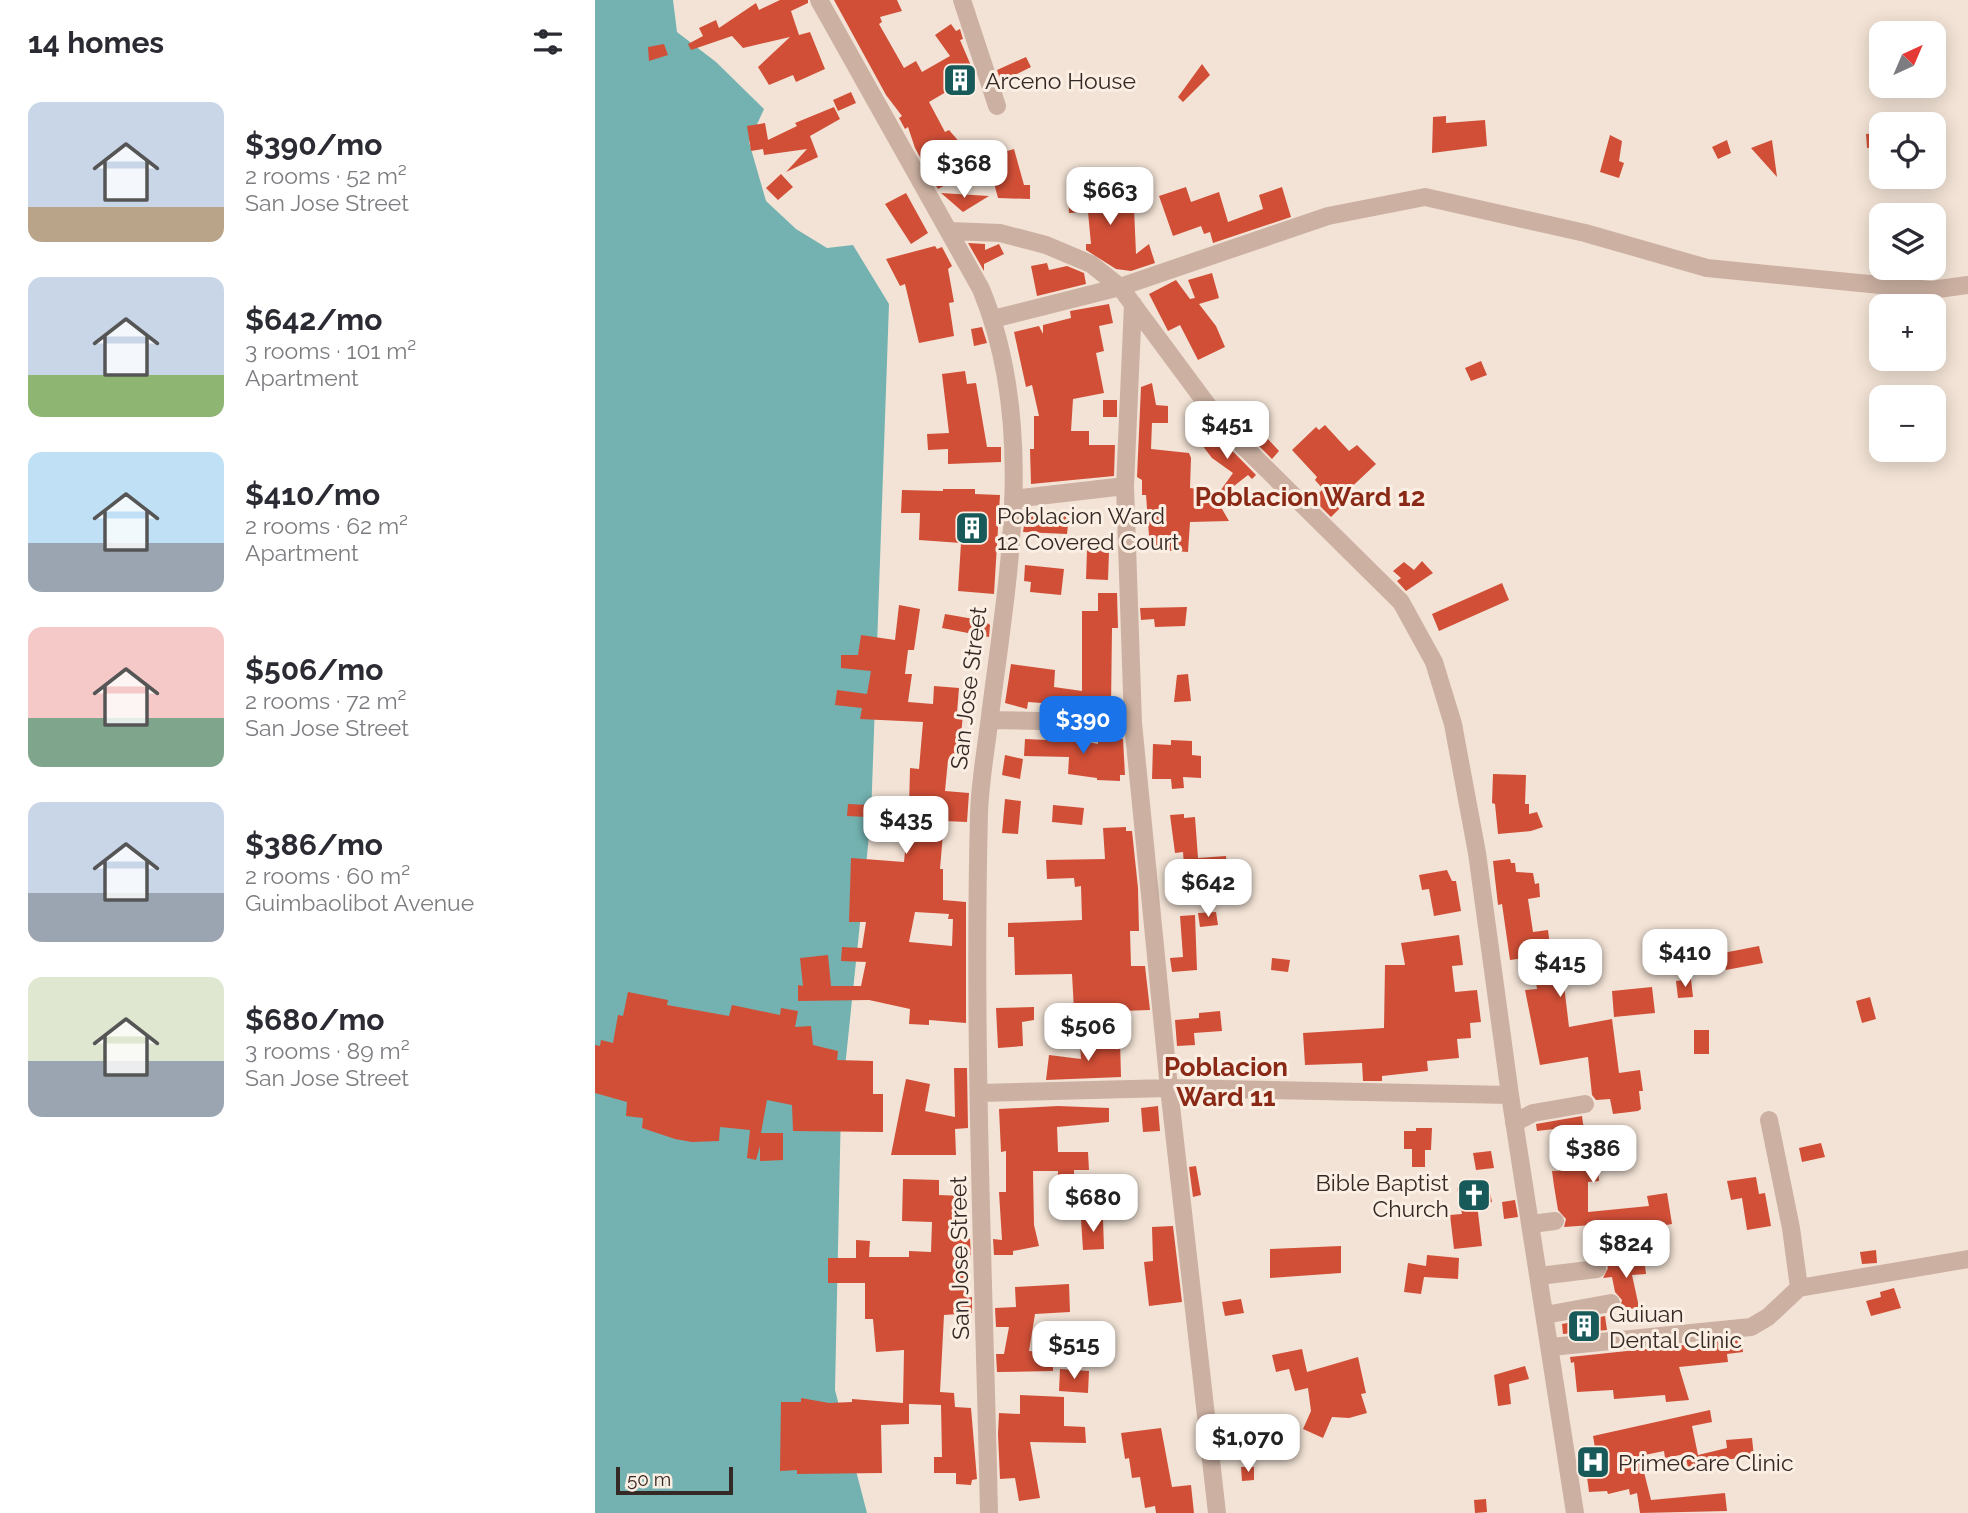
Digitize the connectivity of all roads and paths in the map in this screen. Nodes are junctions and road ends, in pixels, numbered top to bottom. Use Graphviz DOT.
graph roads {
  1 [pos="819,0"];
  2 [pos="962,0"];
  3 [pos="997,106"];
  4 [pos="951,231"];
  5 [pos="1968,285"];
  6 [pos="1120,287"];
  7 [pos="1133,304"];
  8 [pos="993,319"];
  9 [pos="1125,486"];
  10 [pos="1013,499"];
  11 [pos="990,720"];
  12 [pos="1133,723"];
  13 [pos="1169,1088"];
  14 [pos="980,1093"];
  15 [pos="1510,1096"];
  16 [pos="1585,1104"];
  17 [pos="1769,1120"];
  18 [pos="1514,1122"];
  19 [pos="1555,1221"];
  20 [pos="1531,1224"];
  21 [pos="1968,1259"];
  22 [pos="1597,1269"];
  23 [pos="1539,1276"];
  24 [pos="1799,1288"];
  25 [pos="1611,1303"];
  26 [pos="1545,1315"];
  27 [pos="1551,1347"];
  28 [pos="989,1513"];
  29 [pos="1217,1513"];
  30 [pos="1575,1513"];
  1 -- 4 [label="street, San Jose Street"];
  2 -- 3 [label="street"];
  4 -- 6 [label="street"];
  4 -- 8 [label="street, San Jose Street"];
  5 -- 6 [label="street"];
  6 -- 7 [label="street"];
  6 -- 8 [label="street"];
  7 -- 9 [label="street"];
  7 -- 15 [label="street"];
  8 -- 10 [label="street, San Jose Street"];
  9 -- 10 [label="street"];
  9 -- 12 [label="street"];
  10 -- 11 [label="street, San Jose Street"];
  11 -- 12 [label="street"];
  11 -- 14 [label="street, San Jose Street"];
  12 -- 13 [label="street"];
  13 -- 14 [label="street"];
  13 -- 15 [label="street"];
  13 -- 29 [label="street"];
  14 -- 28 [label="street, San Jose Street"];
  15 -- 18 [label="street"];
  16 -- 18 [label="street"];
  17 -- 24 [label="street"];
  18 -- 20 [label="street"];
  19 -- 20 [label="street"];
  20 -- 23 [label="street"];
  21 -- 24 [label="street"];
  22 -- 23 [label="street"];
  23 -- 26 [label="street"];
  24 -- 27 [label="street"];
  25 -- 26 [label="street"];
  26 -- 27 [label="street"];
  27 -- 30 [label="street"];
}
